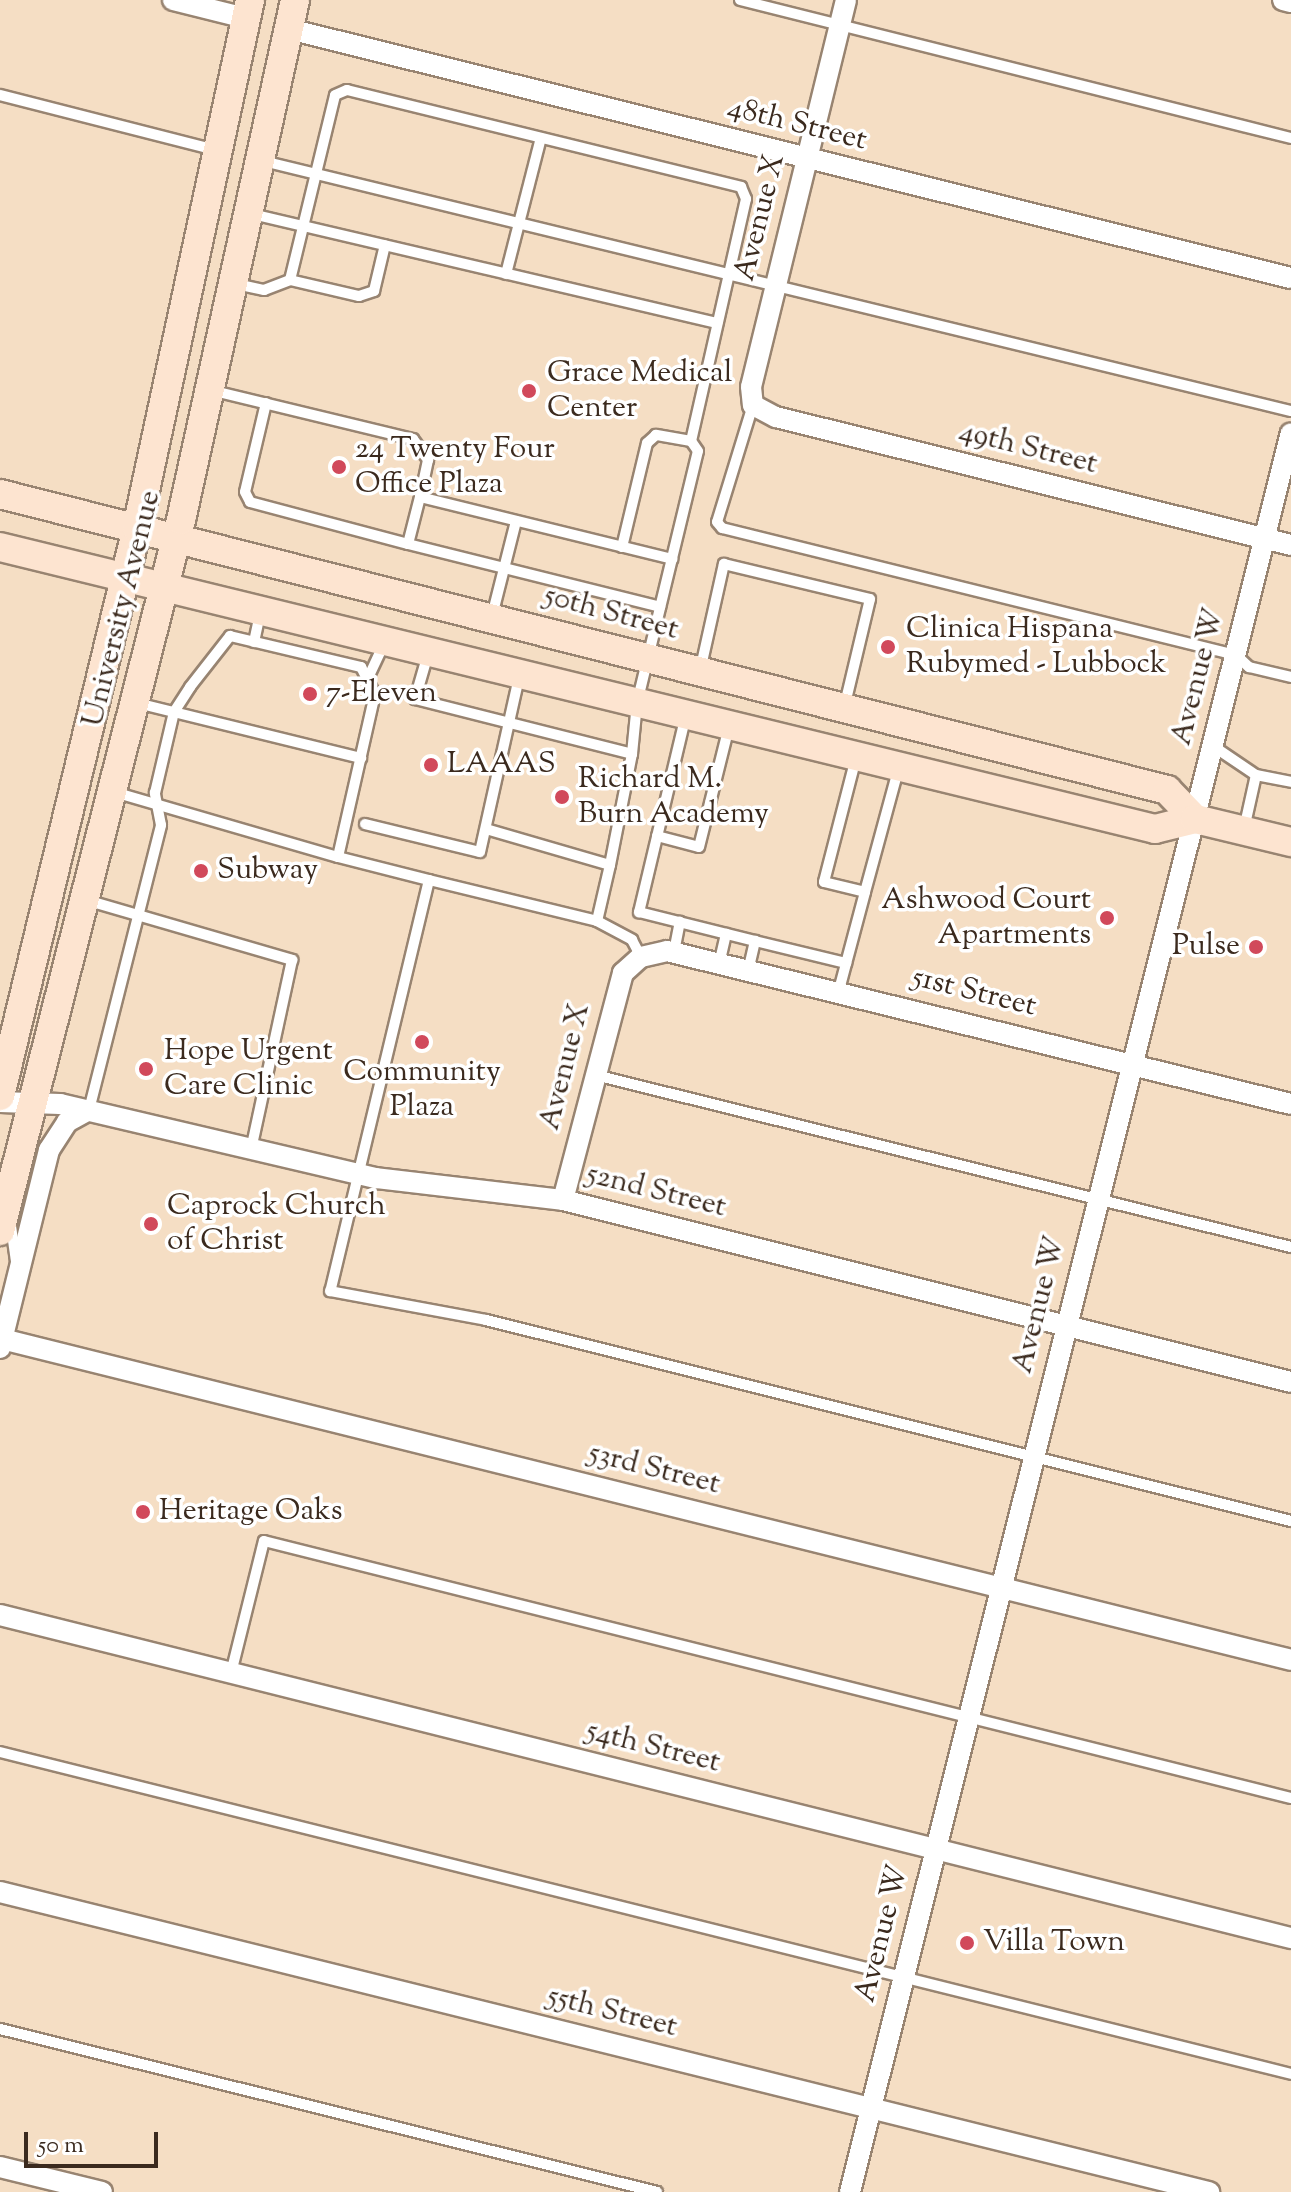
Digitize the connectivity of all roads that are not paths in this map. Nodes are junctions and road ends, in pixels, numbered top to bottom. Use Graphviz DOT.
graph roads {
  1 [pos="173,0"];
  2 [pos="274,0"];
  3 [pos="295,0"];
  4 [pos="740,0"];
  5 [pos="846,0"];
  6 [pos="1283,0"];
  7 [pos="1291,2"];
  8 [pos="248,9"];
  9 [pos="840,24"];
  10 [pos="289,29"];
  11 [pos="0,95"];
  12 [pos="541,138"];
  13 [pos="1291,138"];
  14 [pos="218,151"];
  15 [pos="806,158"];
  16 [pos="261,161"];
  17 [pos="315,174"];
  18 [pos="206,222"];
  19 [pos="248,222"];
  20 [pos="519,225"];
  21 [pos="302,226"];
  22 [pos="385,245"];
  23 [pos="506,274"];
  24 [pos="728,275"];
  25 [pos="1291,278"];
  26 [pos="290,280"];
  27 [pos="775,283"];
  28 [pos="234,284"];
  29 [pos="717,323"];
  30 [pos="210,390"];
  31 [pos="266,403"];
  32 [pos="753,405"];
  33 [pos="1291,411"];
  34 [pos="1291,433"];
  35 [pos="691,441"];
  36 [pos="0,494"];
  37 [pos="420,497"];
  38 [pos="516,521"];
  39 [pos="137,528"];
  40 [pos="175,538"];
  41 [pos="1265,539"];
  42 [pos="408,544"];
  43 [pos="1291,545"];
  44 [pos="0,547"];
  45 [pos="622,547"];
  46 [pos="672,559"];
  47 [pos="504,569"];
  48 [pos="125,578"];
  49 [pos="164,588"];
  50 [pos="660,607"];
  51 [pos="260,612"];
  52 [pos="492,618"];
  53 [pos="319,626"];
  54 [pos="254,642"];
  55 [pos="384,642"];
  56 [pos="428,654"];
  57 [pos="1236,655"];
  58 [pos="312,656"];
  59 [pos="648,658"];
  60 [pos="700,673"];
  61 [pos="519,675"];
  62 [pos="1291,677"];
  63 [pos="368,678"];
  64 [pos="135,703"];
  65 [pos="637,703"];
  66 [pos="844,710"];
  67 [pos="174,712"];
  68 [pos="686,715"];
  69 [pos="508,722"];
  70 [pos="729,725"];
  71 [pos="1213,746"];
  72 [pos="632,754"];
  73 [pos="857,756"];
  74 [pos="361,758"];
  75 [pos="899,767"];
  76 [pos="1256,775"];
  77 [pos="1291,782"];
  78 [pos="112,792"];
  79 [pos="160,809"];
  80 [pos="1195,819"];
  81 [pos="365,824"];
  82 [pos="486,829"];
  83 [pos="1244,831"];
  84 [pos="657,836"];
  85 [pos="1291,842"];
  86 [pos="338,857"];
  87 [pos="610,865"];
  88 [pos="429,880"];
  89 [pos="865,892"];
  90 [pos="84,900"];
  91 [pos="137,919"];
  92 [pos="597,921"];
  93 [pos="680,922"];
  94 [pos="726,934"];
  95 [pos="755,941"];
  96 [pos="674,952"];
  97 [pos="641,957"];
  98 [pos="720,960"];
  99 [pos="846,963"];
  100 [pos="749,967"];
  101 [pos="839,990"];
  102 [pos="1131,1063"];
  103 [pos="595,1075"];
  104 [pos="0,1099"];
  105 [pos="33,1101"];
  106 [pos="1291,1104"];
  107 [pos="89,1110"];
  108 [pos="251,1149"];
  109 [pos="357,1173"];
  110 [pos="8,1199"];
  111 [pos="563,1200"];
  112 [pos="1097,1200"];
  113 [pos="0,1231"];
  114 [pos="1291,1247"];
  115 [pos="18,1276"];
  116 [pos="1065,1326"];
  117 [pos="1,1343"];
  118 [pos="1291,1382"];
  119 [pos="1033,1457"];
  120 [pos="1291,1521"];
  121 [pos="1000,1588"];
  122 [pos="0,1615"];
  123 [pos="1291,1660"];
  124 [pos="231,1673"];
  125 [pos="968,1718"];
  126 [pos="0,1752"];
  127 [pos="1291,1798"];
  128 [pos="935,1850"];
  129 [pos="0,1892"];
  130 [pos="1291,1938"];
  131 [pos="903,1977"];
  132 [pos="0,2029"];
  133 [pos="1291,2074"];
  134 [pos="871,2109"];
  135 [pos="0,2167"];
  136 [pos="102,2192"];
  137 [pos="657,2192"];
  138 [pos="850,2192"];
  139 [pos="1209,2192"];
  1 -- 8 [label="street"];
  2 -- 10 [label="main road"];
  3 -- 10 [label="main road, University Avenue"];
  4 -- 9 [label="lane"];
  5 -- 9 [label="street, Avenue X"];
  6 -- 7 [label="street"];
  8 -- 14 [label="main road, University Avenue"];
  9 -- 13 [label="lane"];
  9 -- 15 [label="street, Avenue X"];
  10 -- 15 [label="street, 48th Street"];
  10 -- 16 [label="main road, University Avenue"];
  11 -- 14 [label="lane"];
  12 -- 17 [label="lane"];
  12 -- 20 [label="lane"];
  12 -- 24 [label="lane"];
  14 -- 18 [label="main road, University Avenue"];
  15 -- 25 [label="street, 48th Street"];
  15 -- 27 [label="street, Avenue X"];
  16 -- 17 [label="lane"];
  16 -- 19 [label="main road, University Avenue"];
  17 -- 20 [label="lane"];
  17 -- 21 [label="lane"];
  18 -- 19 [label="main road"];
  18 -- 39 [label="main road, University Avenue"];
  19 -- 21 [label="lane"];
  19 -- 28 [label="main road, University Avenue"];
  20 -- 23 [label="lane"];
  20 -- 24 [label="lane"];
  21 -- 22 [label="lane"];
  21 -- 26 [label="lane"];
  22 -- 23 [label="lane"];
  22 -- 26 [label="lane"];
  23 -- 29 [label="lane"];
  24 -- 27 [label="lane"];
  24 -- 29 [label="lane"];
  26 -- 28 [label="lane"];
  27 -- 32 [label="street, Avenue X"];
  27 -- 33 [label="lane"];
  28 -- 30 [label="main road, University Avenue"];
  29 -- 35 [label="lane"];
  30 -- 31 [label="lane"];
  30 -- 40 [label="main road, University Avenue"];
  31 -- 37 [label="lane"];
  31 -- 42 [label="lane"];
  32 -- 41 [label="street, 49th Street"];
  32 -- 57 [label="lane"];
  34 -- 41 [label="street, Avenue W"];
  35 -- 45 [label="lane"];
  35 -- 46 [label="lane"];
  36 -- 39 [label="main road, 50th Street"];
  37 -- 38 [label="lane"];
  37 -- 42 [label="lane"];
  38 -- 45 [label="lane"];
  38 -- 47 [label="lane"];
  39 -- 40 [label="main road, 50th Street"];
  39 -- 48 [label="main road, University Avenue"];
  40 -- 49 [label="main road, University Avenue"];
  40 -- 52 [label="main road, 50th Street"];
  41 -- 43 [label="street, 49th Street"];
  41 -- 57 [label="street, Avenue W"];
  42 -- 47 [label="lane"];
  44 -- 48 [label="main road"];
  45 -- 46 [label="lane"];
  46 -- 50 [label="lane"];
  47 -- 50 [label="lane"];
  47 -- 52 [label="lane"];
  48 -- 49 [label="main road"];
  48 -- 104 [label="main road, University Avenue"];
  49 -- 51 [label="main road"];
  49 -- 64 [label="main road, University Avenue"];
  50 -- 59 [label="lane"];
  51 -- 53 [label="main road"];
  51 -- 54 [label="lane"];
  52 -- 59 [label="main road, 50th Street"];
  53 -- 55 [label="main road"];
  53 -- 58 [label="lane"];
  54 -- 58 [label="lane"];
  54 -- 67 [label="lane"];
  55 -- 56 [label="main road"];
  55 -- 63 [label="lane"];
  56 -- 61 [label="main road"];
  56 -- 69 [label="lane"];
  57 -- 62 [label="lane"];
  57 -- 71 [label="street, Avenue W"];
  58 -- 63 [label="lane"];
  59 -- 60 [label="main road, 50th Street"];
  59 -- 65 [label="lane"];
  60 -- 66 [label="main road, 50th Street"];
  60 -- 66 [label="lane"];
  61 -- 65 [label="main road"];
  61 -- 69 [label="lane"];
  63 -- 74 [label="lane"];
  64 -- 67 [label="lane"];
  64 -- 78 [label="main road, University Avenue"];
  65 -- 68 [label="main road"];
  65 -- 72 [label="lane"];
  66 -- 80 [label="main road, 50th Street"];
  67 -- 74 [label="lane"];
  67 -- 79 [label="lane"];
  68 -- 70 [label="main road"];
  68 -- 84 [label="lane"];
  69 -- 72 [label="lane"];
  69 -- 82 [label="lane"];
  70 -- 73 [label="main road"];
  70 -- 84 [label="lane"];
  71 -- 76 [label="lane"];
  71 -- 80 [label="street, Avenue W"];
  72 -- 87 [label="lane"];
  73 -- 75 [label="main road"];
  73 -- 89 [label="lane"];
  74 -- 86 [label="lane"];
  75 -- 80 [label="main road"];
  75 -- 89 [label="lane"];
  76 -- 77 [label="lane"];
  76 -- 83 [label="lane"];
  78 -- 79 [label="lane"];
  78 -- 90 [label="main road, University Avenue"];
  79 -- 86 [label="lane"];
  79 -- 91 [label="lane"];
  80 -- 83 [label="main road"];
  80 -- 102 [label="street, Avenue W"];
  81 -- 82 [label="lane"];
  82 -- 87 [label="lane"];
  83 -- 85 [label="main road"];
  84 -- 93 [label="lane"];
  86 -- 88 [label="lane"];
  87 -- 92 [label="lane"];
  88 -- 92 [label="lane"];
  88 -- 109 [label="lane"];
  89 -- 99 [label="lane"];
  90 -- 91 [label="lane"];
  90 -- 105 [label="main road, University Avenue"];
  91 -- 107 [label="lane"];
  91 -- 108 [label="lane"];
  92 -- 97 [label="lane"];
  93 -- 94 [label="lane"];
  93 -- 96 [label="lane"];
  94 -- 95 [label="lane"];
  94 -- 98 [label="lane"];
  95 -- 99 [label="lane"];
  95 -- 100 [label="lane"];
  96 -- 97 [label="street, 51st Street"];
  96 -- 98 [label="street, 51st Street"];
  97 -- 103 [label="street, Avenue X"];
  98 -- 100 [label="street, 51st Street"];
  99 -- 101 [label="lane"];
  100 -- 101 [label="street, 51st Street"];
  101 -- 102 [label="street, 51st Street"];
  102 -- 106 [label="street, 51st Street"];
  102 -- 112 [label="street, Avenue W"];
  103 -- 111 [label="street, Avenue X"];
  103 -- 112 [label="lane"];
  104 -- 105 [label="street, 52nd Street"];
  105 -- 107 [label="street, 52nd Street"];
  105 -- 110 [label="main road, University Avenue"];
  107 -- 108 [label="street, 52nd Street"];
  107 -- 115 [label="street"];
  108 -- 109 [label="street, 52nd Street"];
  109 -- 111 [label="street, 52nd Street"];
  109 -- 119 [label="lane"];
  110 -- 113 [label="main road, University Avenue"];
  110 -- 115 [label="lane"];
  111 -- 116 [label="street, 52nd Street"];
  112 -- 114 [label="lane"];
  112 -- 116 [label="street, Avenue W"];
  115 -- 117 [label="street"];
  116 -- 118 [label="street, 52nd Street"];
  116 -- 119 [label="street, Avenue W"];
  117 -- 121 [label="street, 53rd Street"];
  119 -- 120 [label="lane"];
  119 -- 121 [label="street, Avenue W"];
  121 -- 123 [label="street, 53rd Street"];
  121 -- 125 [label="street, Avenue W"];
  122 -- 124 [label="street, 54th Street"];
  124 -- 125 [label="lane"];
  124 -- 128 [label="street, 54th Street"];
  125 -- 127 [label="lane"];
  125 -- 128 [label="street, Avenue W"];
  126 -- 131 [label="lane"];
  128 -- 130 [label="street, 54th Street"];
  128 -- 131 [label="street, Avenue W"];
  129 -- 134 [label="street, 55th Street"];
  131 -- 133 [label="lane"];
  131 -- 134 [label="street, Avenue W"];
  132 -- 137 [label="lane"];
  134 -- 138 [label="street, Avenue W"];
  134 -- 139 [label="street, 55th Street"];
  135 -- 136 [label="street"];
}
